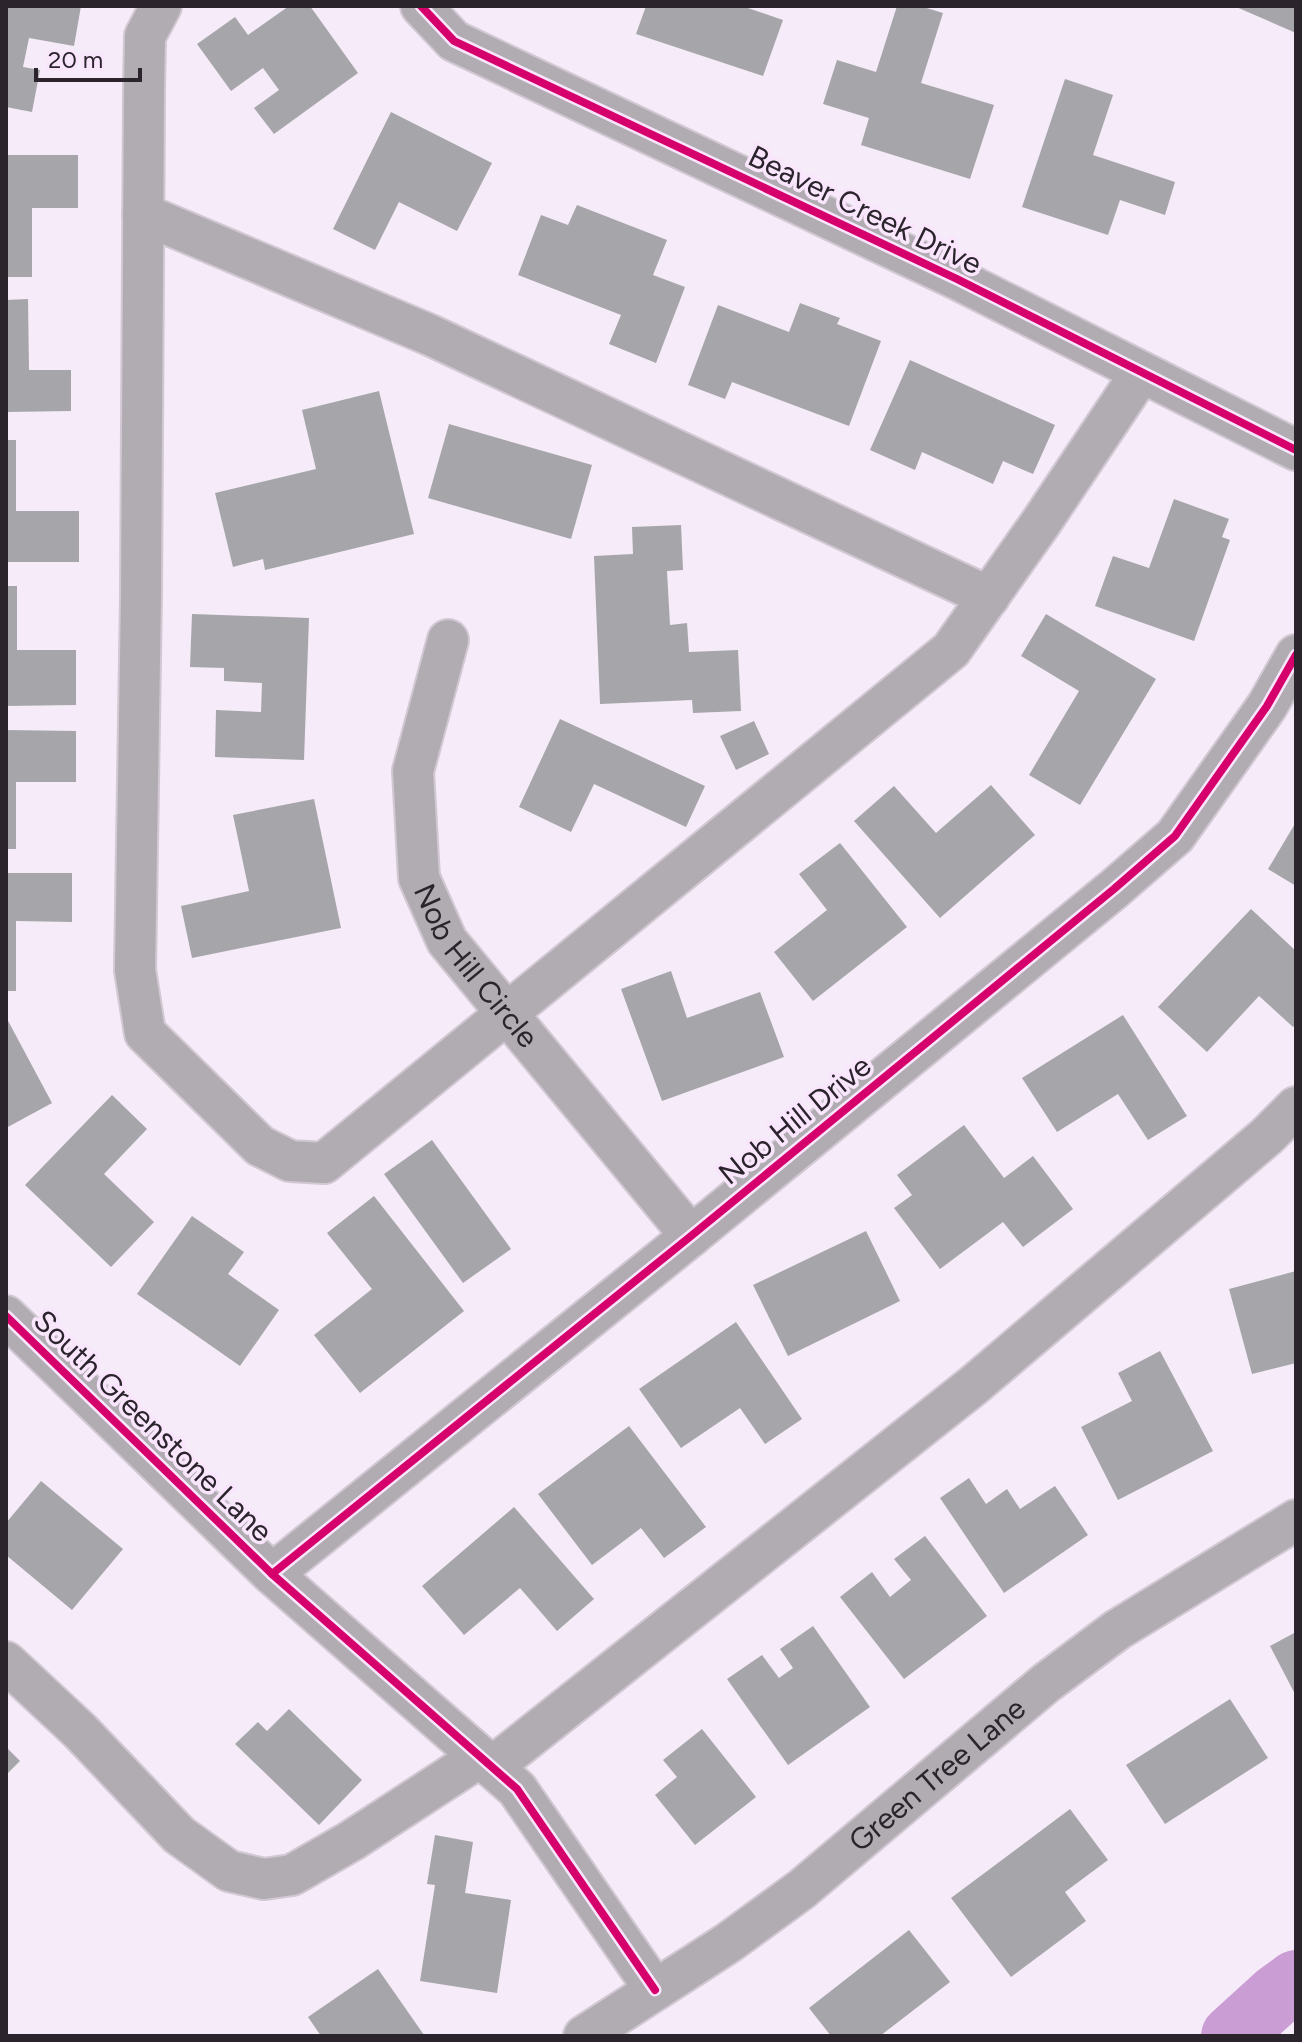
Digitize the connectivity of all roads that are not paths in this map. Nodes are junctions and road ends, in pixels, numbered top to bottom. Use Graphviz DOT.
graph roads {
  1 [pos="161,6"];
  2 [pos="421,6"];
  3 [pos="143,214"];
  4 [pos="1141,373"];
  5 [pos="1296,450"];
  6 [pos="989,597"];
  7 [pos="448,640"];
  8 [pos="1296,655"];
  9 [pos="507,1014"];
  10 [pos="1296,1107"];
  11 [pos="691,1236"];
  12 [pos="6,1316"];
  13 [pos="1296,1520"];
  14 [pos="272,1574"];
  15 [pos="6,1662"];
  16 [pos="486,1762"];
  17 [pos="655,1990"];
  18 [pos="584,2036"];
  1 -- 3 [label="street"];
  2 -- 4 [label="street, Beaver Creek Drive"];
  3 -- 6 [label="street"];
  3 -- 9 [label="street"];
  4 -- 5 [label="street, Beaver Creek Drive"];
  4 -- 6 [label="street"];
  6 -- 9 [label="street"];
  7 -- 9 [label="street, Nob Hill Circle"];
  8 -- 11 [label="street, Nob Hill Drive"];
  9 -- 11 [label="street, Nob Hill Circle"];
  10 -- 16 [label="street"];
  11 -- 14 [label="street, Nob Hill Drive"];
  12 -- 14 [label="street, South Greenstone Lane"];
  13 -- 17 [label="street, Green Tree Lane"];
  14 -- 16 [label="street, South Greenstone Lane"];
  15 -- 16 [label="street"];
  16 -- 17 [label="street, South Greenstone Lane"];
  17 -- 18 [label="street, Green Tree Lane"];
}
